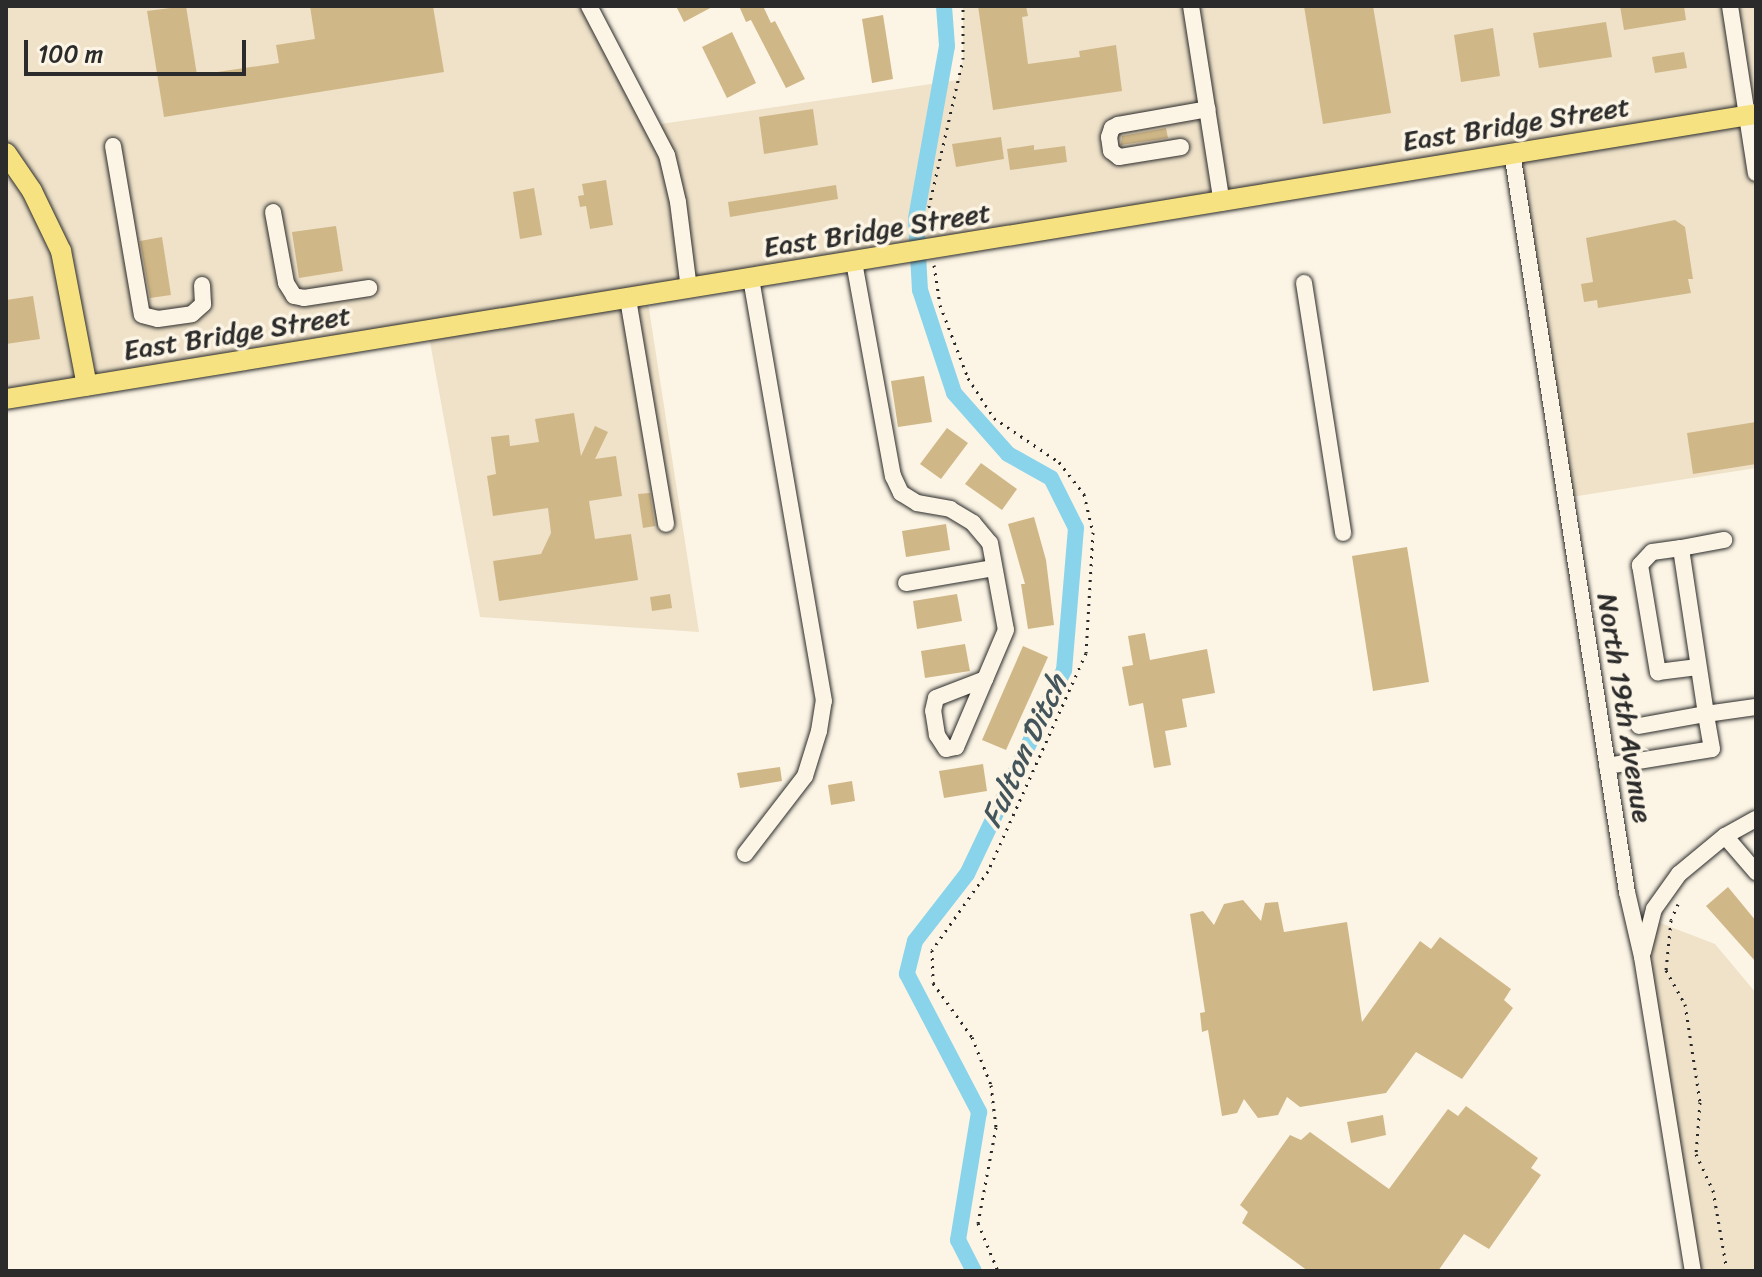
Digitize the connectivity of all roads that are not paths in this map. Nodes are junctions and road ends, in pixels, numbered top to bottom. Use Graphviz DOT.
graph roads {
  1 [pos="589,6"];
  2 [pos="1191,6"];
  3 [pos="1730,6"];
  4 [pos="1208,109"];
  5 [pos="1751,114"];
  6 [pos="113,146"];
  7 [pos="1181,147"];
  8 [pos="1512,152"];
  9 [pos="6,153"];
  10 [pos="1756,173"];
  11 [pos="1222,203"];
  12 [pos="273,212"];
  13 [pos="854,262"];
  14 [pos="751,279"];
  15 [pos="1304,283"];
  16 [pos="202,285"];
  17 [pos="369,288"];
  18 [pos="689,289"];
  19 [pos="628,299"];
  20 [pos="87,386"];
  21 [pos="6,399"];
  22 [pos="666,524"];
  23 [pos="1343,533"];
  24 [pos="1724,540"];
  25 [pos="1681,548"];
  26 [pos="994,568"];
  27 [pos="906,583"];
  28 [pos="1698,667"];
  29 [pos="985,679"];
  30 [pos="1756,707"];
  31 [pos="1706,714"];
  32 [pos="1639,726"];
  33 [pos="1607,766"];
  34 [pos="1756,819"];
  35 [pos="1725,836"];
  36 [pos="745,854"];
  37 [pos="1756,872"];
  38 [pos="1642,957"];
  39 [pos="1693,1271"];
  1 -- 18 [label="street"];
  2 -- 4 [label="street"];
  3 -- 5 [label="street"];
  4 -- 7 [label="street"];
  4 -- 11 [label="street"];
  5 -- 8 [label="main road, East Bridge Street"];
  5 -- 10 [label="street"];
  6 -- 16 [label="street"];
  8 -- 11 [label="main road, East Bridge Street"];
  8 -- 33 [label="street, North 19th Avenue"];
  9 -- 20 [label="main road"];
  11 -- 13 [label="main road, East Bridge Street"];
  12 -- 17 [label="street"];
  13 -- 14 [label="main road, East Bridge Street"];
  13 -- 26 [label="street"];
  14 -- 18 [label="main road, East Bridge Street"];
  14 -- 36 [label="street"];
  15 -- 23 [label="street"];
  18 -- 19 [label="main road, East Bridge Street"];
  19 -- 20 [label="main road, East Bridge Street"];
  19 -- 22 [label="street"];
  20 -- 21 [label="main road, East Bridge Street"];
  24 -- 25 [label="street"];
  25 -- 28 [label="street"];
  25 -- 28 [label="street"];
  26 -- 27 [label="street"];
  26 -- 29 [label="street"];
  28 -- 31 [label="street"];
  29 -- 29 [label="street"];
  30 -- 31 [label="street"];
  31 -- 32 [label="street"];
  31 -- 33 [label="street"];
  33 -- 38 [label="street, North 19th Avenue"];
  34 -- 35 [label="street"];
  35 -- 37 [label="street"];
  35 -- 38 [label="street"];
  38 -- 39 [label="street, North 19th Avenue"];
}
